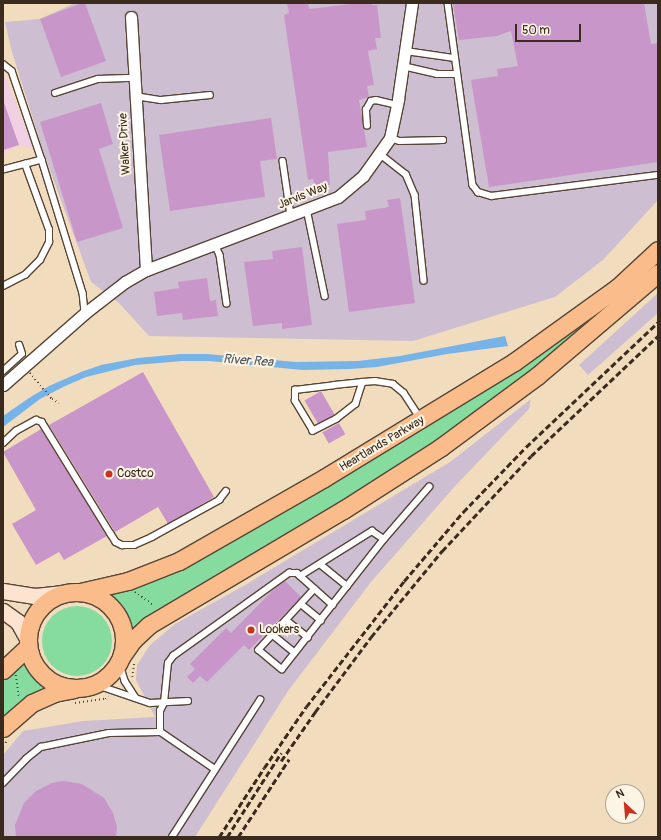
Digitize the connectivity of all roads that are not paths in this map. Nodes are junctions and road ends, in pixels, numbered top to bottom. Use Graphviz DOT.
graph roads {
  1 [pos="412,3"];
  2 [pos="448,3"];
  3 [pos="132,17"];
  4 [pos="406,51"];
  5 [pos="454,58"];
  6 [pos="3,64"];
  7 [pos="403,66"];
  8 [pos="457,74"];
  9 [pos="134,78"];
  10 [pos="55,93"];
  11 [pos="210,95"];
  12 [pos="135,96"];
  13 [pos="397,105"];
  14 [pos="367,126"];
  15 [pos="390,138"];
  16 [pos="443,140"];
  17 [pos="380,154"];
  18 [pos="42,160"];
  19 [pos="282,161"];
  20 [pos="25,164"];
  21 [pos="3,170"];
  22 [pos="658,175"];
  23 [pos="307,209"];
  24 [pos="291,215"];
  25 [pos="215,244"];
  26 [pos="658,250"];
  27 [pos="146,270"];
  28 [pos="658,273"];
  29 [pos="424,281"];
  30 [pos="3,286"];
  31 [pos="326,296"];
  32 [pos="227,304"];
  33 [pos="85,313"];
  34 [pos="19,345"];
  35 [pos="3,371"];
  36 [pos="364,382"];
  37 [pos="3,385"];
  38 [pos="421,420"];
  39 [pos="3,444"];
  40 [pos="429,487"];
  41 [pos="226,491"];
  42 [pos="384,539"];
  43 [pos="320,564"];
  44 [pos="300,576"];
  45 [pos="347,586"];
  46 [pos="315,589"];
  47 [pos="3,591"];
  48 [pos="73,592"];
  49 [pos="301,604"];
  50 [pos="333,604"];
  51 [pos="3,611"];
  52 [pos="286,620"];
  53 [pos="321,620"];
  54 [pos="272,635"];
  55 [pos="308,637"];
  56 [pos="28,643"];
  57 [pos="295,653"];
  58 [pos="120,659"];
  59 [pos="7,667"];
  60 [pos="89,686"];
  61 [pos="136,698"];
  62 [pos="260,700"];
  63 [pos="188,702"];
  64 [pos="164,703"];
  65 [pos="3,728"];
  66 [pos="160,732"];
  67 [pos="214,769"];
  68 [pos="3,783"];
  69 [pos="172,837"];
  1 -- 4 [label="street, Jarvis Way"];
  2 -- 5 [label="lane"];
  3 -- 9 [label="street, Walker Drive"];
  4 -- 5 [label="lane"];
  4 -- 7 [label="street, Jarvis Way"];
  5 -- 8 [label="lane"];
  6 -- 18 [label="lane"];
  7 -- 8 [label="lane"];
  7 -- 13 [label="street, Jarvis Way"];
  8 -- 22 [label="lane"];
  9 -- 10 [label="lane"];
  9 -- 12 [label="street, Walker Drive"];
  11 -- 12 [label="lane"];
  12 -- 27 [label="street, Walker Drive"];
  13 -- 14 [label="lane"];
  13 -- 15 [label="street, Jarvis Way"];
  15 -- 16 [label="lane"];
  15 -- 17 [label="street, Jarvis Way"];
  17 -- 23 [label="street, Jarvis Way"];
  17 -- 29 [label="lane"];
  18 -- 20 [label="lane"];
  18 -- 33 [label="lane"];
  19 -- 24 [label="lane"];
  20 -- 21 [label="lane"];
  20 -- 30 [label="lane"];
  23 -- 24 [label="street, Jarvis Way"];
  23 -- 31 [label="lane"];
  24 -- 25 [label="street, Jarvis Way"];
  25 -- 27 [label="street, Jarvis Way"];
  25 -- 32 [label="lane"];
  26 -- 38 [label="main road, Heartlands Parkway"];
  27 -- 33 [label="street, Jarvis Way"];
  28 -- 58 [label="main road"];
  33 -- 37 [label="street, Jarvis Way"];
  34 -- 35 [label="lane"];
  36 -- 36 [label="lane"];
  36 -- 38 [label="lane"];
  38 -- 48 [label="main road, Heartlands Parkway"];
  39 -- 41 [label="lane"];
  40 -- 42 [label="lane"];
  42 -- 43 [label="lane"];
  42 -- 45 [label="lane"];
  43 -- 44 [label="lane"];
  43 -- 45 [label="lane"];
  44 -- 46 [label="lane"];
  44 -- 64 [label="lane"];
  45 -- 50 [label="lane"];
  46 -- 49 [label="lane"];
  46 -- 50 [label="lane"];
  47 -- 48 [label="main road"];
  48 -- 56 [label="main road"];
  48 -- 58 [label="main road"];
  49 -- 52 [label="lane"];
  49 -- 53 [label="lane"];
  50 -- 53 [label="lane"];
  51 -- 56 [label="main road"];
  52 -- 54 [label="lane"];
  52 -- 55 [label="lane"];
  53 -- 55 [label="lane"];
  54 -- 57 [label="lane"];
  54 -- 57 [label="lane"];
  55 -- 57 [label="lane"];
  56 -- 59 [label="main road"];
  56 -- 60 [label="main road"];
  58 -- 60 [label="main road"];
  58 -- 61 [label="lane"];
  60 -- 61 [label="lane"];
  60 -- 65 [label="main road"];
  61 -- 64 [label="lane"];
  62 -- 67 [label="lane"];
  63 -- 64 [label="lane"];
  64 -- 66 [label="lane"];
  66 -- 67 [label="lane"];
  66 -- 68 [label="lane"];
  67 -- 69 [label="lane"];
}
